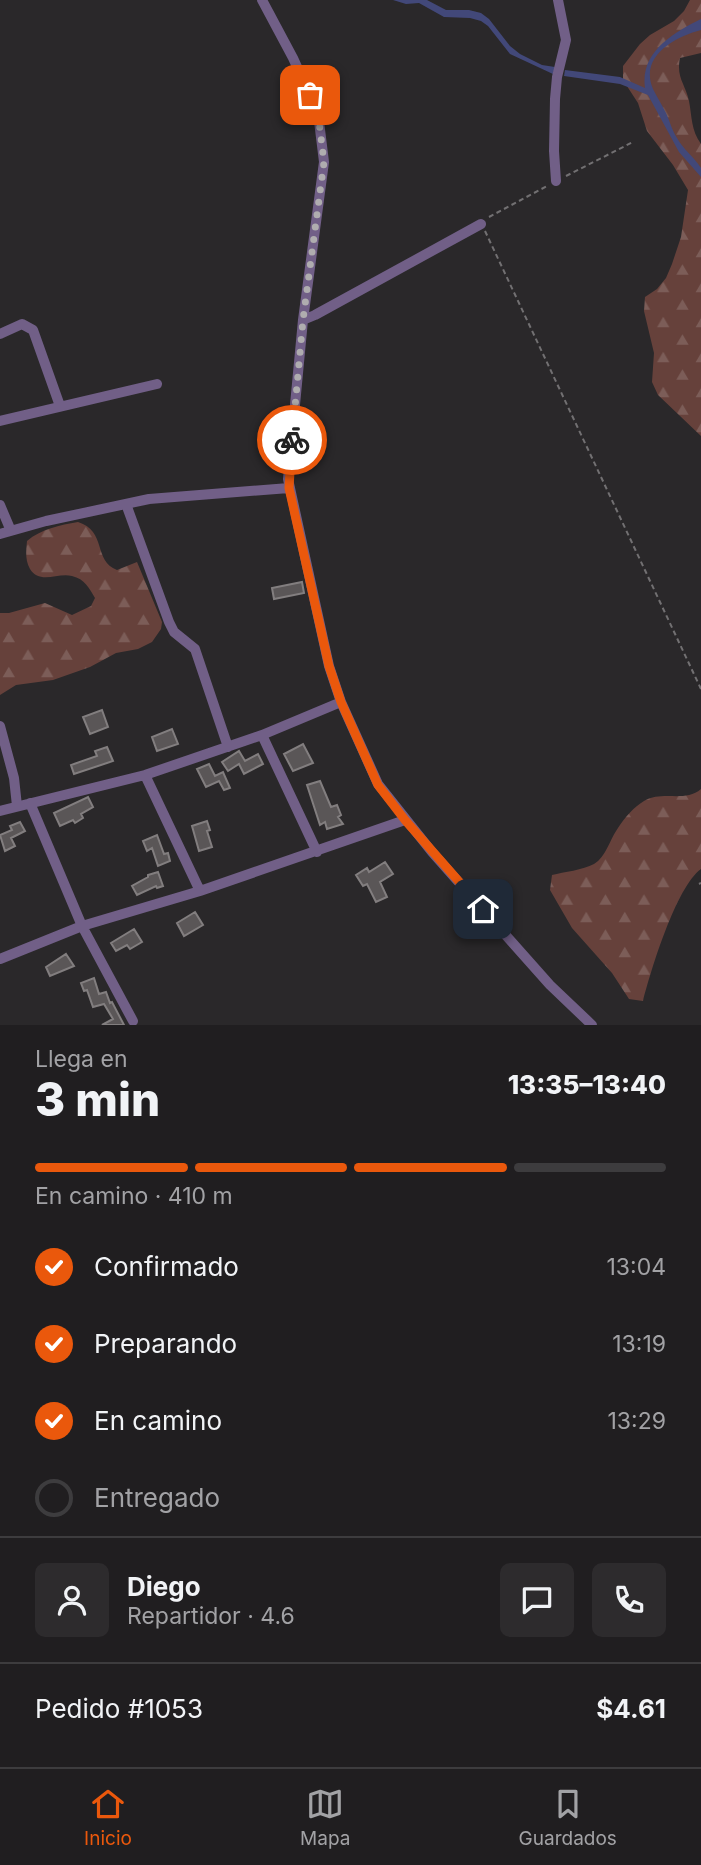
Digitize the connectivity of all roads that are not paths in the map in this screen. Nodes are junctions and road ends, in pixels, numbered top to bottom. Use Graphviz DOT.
graph roads {
  1 [pos="262,0"];
  2 [pos="558,0"];
  3 [pos="556,181"];
  4 [pos="481,224"];
  5 [pos="303,320"];
  6 [pos="0,334"];
  7 [pos="157,384"];
  8 [pos="60,405"];
  9 [pos="0,421"];
  10 [pos="289,488"];
  11 [pos="126,504"];
  12 [pos="0,505"];
  13 [pos="6,533"];
  14 [pos="341,702"];
  15 [pos="0,726"];
  16 [pos="262,735"];
  17 [pos="228,747"];
  18 [pos="145,775"];
  19 [pos="30,803"];
  20 [pos="17,806"];
  21 [pos="0,811"];
  22 [pos="405,820"];
  23 [pos="317,852"];
  24 [pos="201,891"];
  25 [pos="82,926"];
  26 [pos="0,959"];
  27 [pos="132,1021"];
  28 [pos="592,1025"];
  1 -- 5 [label="street"];
  2 -- 3 [label="street"];
  4 -- 5 [label="street"];
  5 -- 10 [label="street"];
  6 -- 8 [label="street"];
  7 -- 8 [label="street"];
  8 -- 9 [label="street"];
  10 -- 11 [label="street"];
  10 -- 14 [label="street"];
  11 -- 13 [label="street"];
  11 -- 17 [label="street"];
  12 -- 13 [label="street"];
  14 -- 16 [label="street"];
  14 -- 22 [label="street"];
  15 -- 20 [label="street"];
  16 -- 17 [label="street"];
  16 -- 23 [label="street"];
  17 -- 18 [label="street"];
  18 -- 19 [label="street"];
  18 -- 24 [label="street"];
  19 -- 20 [label="street"];
  19 -- 25 [label="street"];
  20 -- 21 [label="street"];
  22 -- 23 [label="street"];
  22 -- 28 [label="street"];
  23 -- 24 [label="street"];
  24 -- 25 [label="street"];
  25 -- 26 [label="street"];
  25 -- 27 [label="street"];
}
